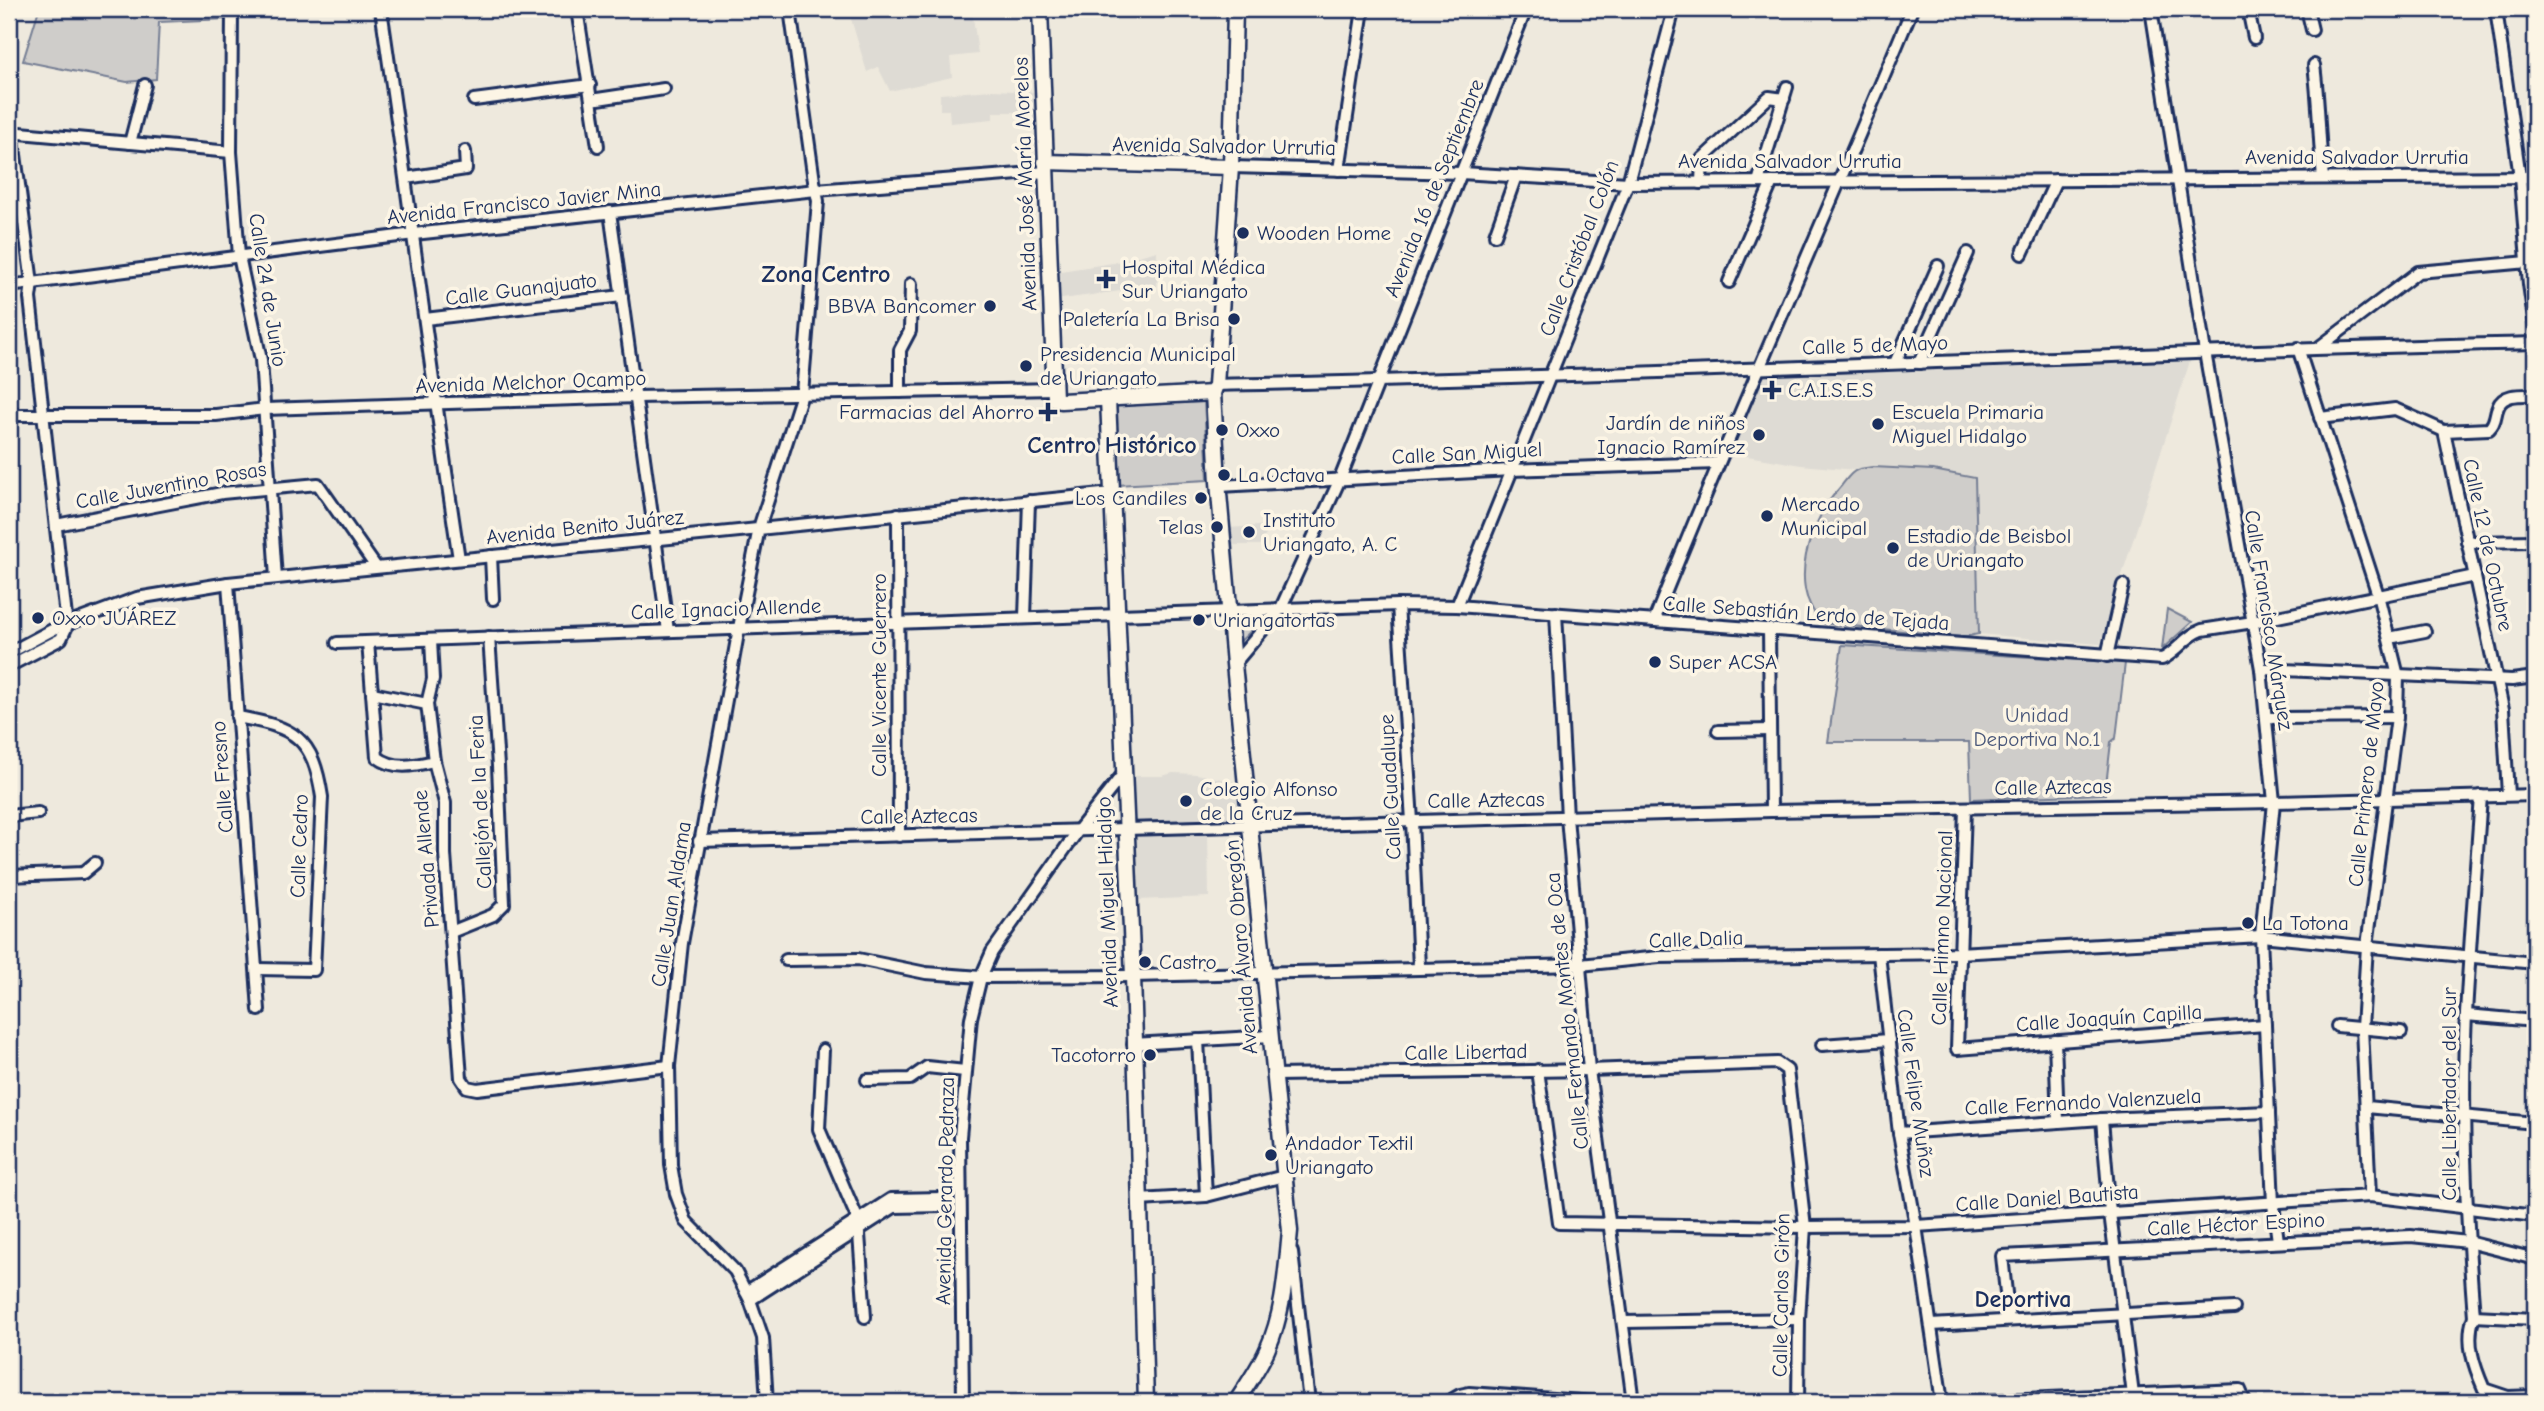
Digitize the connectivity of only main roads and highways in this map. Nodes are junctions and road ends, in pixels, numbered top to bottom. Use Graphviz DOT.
graph roads {
  1 [pos="1040,9"];
  2 [pos="1235,9"];
  3 [pos="1045,167"];
  4 [pos="1231,167"];
  5 [pos="1214,389"];
  6 [pos="1108,399"];
  7 [pos="1146,1402"];
  8 [pos="1236,1402"];
  1 -- 3 [label="main road, Avenida José María Morelos"];
  2 -- 4 [label="main road, Avenida Álvaro Obregón"];
  3 -- 4 [label="main road, Avenida Salvador Urrutia"];
  3 -- 6 [label="main road, Avenida José María Morelos"];
  4 -- 5 [label="main road, Avenida Álvaro Obregón"];
  5 -- 6 [label="main road"];
  5 -- 8 [label="main road, Avenida Álvaro Obregón"];
  6 -- 7 [label="main road, Avenida Miguel Hidalgo"];
}
